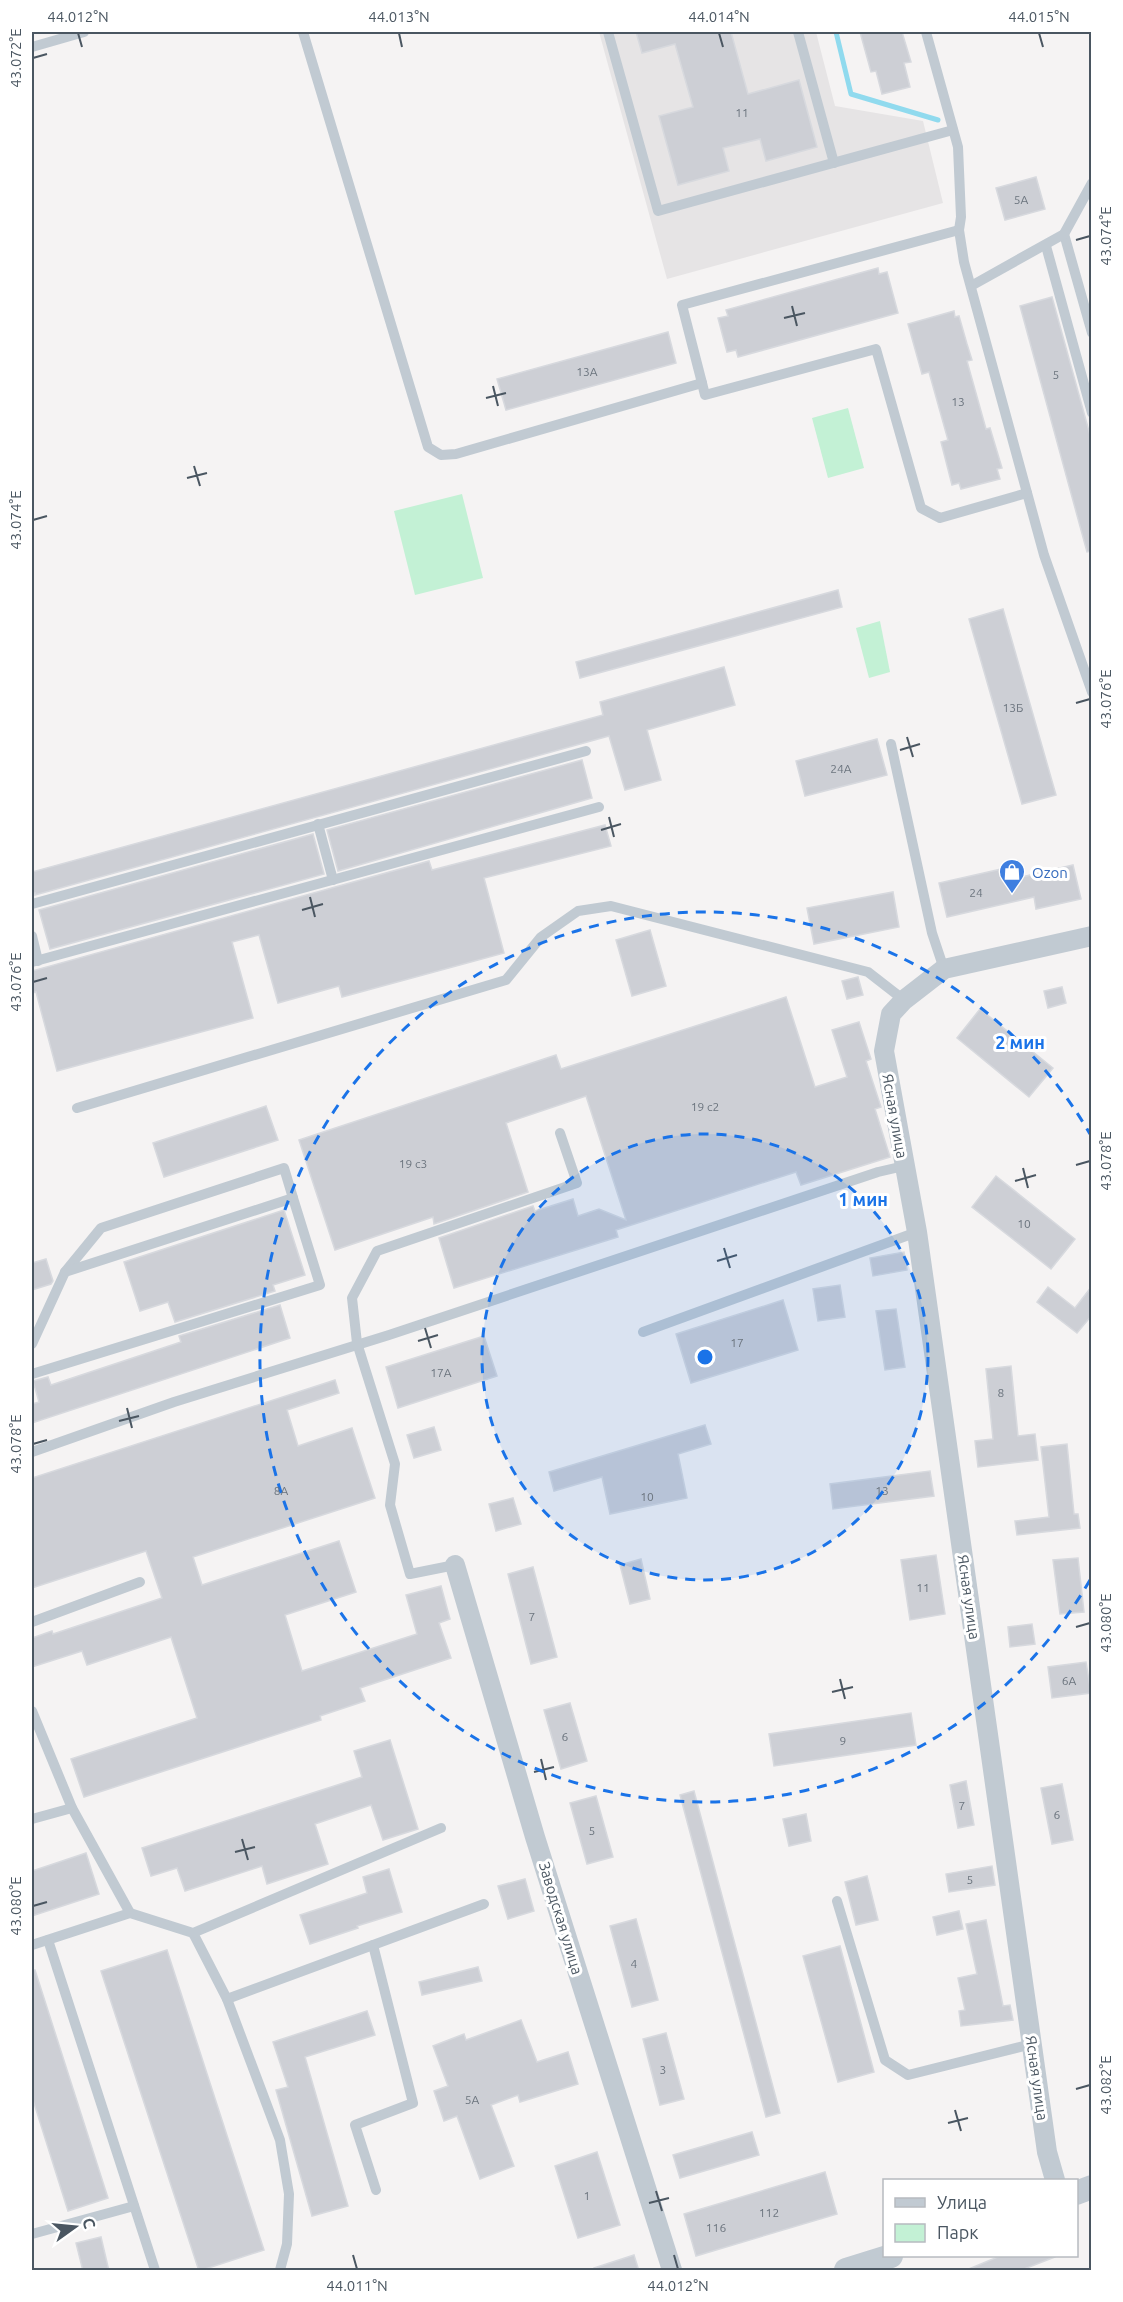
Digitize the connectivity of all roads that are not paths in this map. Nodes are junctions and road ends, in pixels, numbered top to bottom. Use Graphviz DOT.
graph roads {
  1 [pos="84,32"];
  2 [pos="303,32"];
  3 [pos="608,32"];
  4 [pos="798,32"];
  5 [pos="926,32"];
  6 [pos="32,47"];
  7 [pos="953,130"];
  8 [pos="834,163"];
  9 [pos="1091,185"];
  10 [pos="959,230"];
  11 [pos="1064,234"];
  12 [pos="1046,246"];
  13 [pos="971,286"];
  14 [pos="1092,333"];
  15 [pos="702,383"];
  16 [pos="1092,413"];
  17 [pos="1027,493"];
  18 [pos="1088,668"];
  19 [pos="1092,692"];
  20 [pos="891,744"];
  21 [pos="586,751"];
  22 [pos="598,807"];
  23 [pos="318,824"];
  24 [pos="333,880"];
  25 [pos="32,904"];
  26 [pos="32,936"];
  27 [pos="1092,936"];
  28 [pos="35,961"];
  29 [pos="944,969"];
  30 [pos="898,1007"];
  31 [pos="77,1108"];
  32 [pos="560,1133"];
  33 [pos="904,1166"];
  34 [pos="293,1198"];
  35 [pos="917,1232"];
  36 [pos="65,1272"];
  37 [pos="643,1332"];
  38 [pos="357,1343"];
  39 [pos="32,1344"];
  40 [pos="32,1374"];
  41 [pos="32,1452"];
  42 [pos="455,1564"];
  43 [pos="141,1582"];
  44 [pos="32,1622"];
  45 [pos="32,1711"];
  46 [pos="34,1725"];
  47 [pos="72,1808"];
  48 [pos="32,1819"];
  49 [pos="441,1828"];
  50 [pos="837,1900"];
  51 [pos="484,1904"];
  52 [pos="130,1914"];
  53 [pos="193,1933"];
  54 [pos="48,1940"];
  55 [pos="32,1945"];
  56 [pos="373,1945"];
  57 [pos="227,1999"];
  58 [pos="1032,2044"];
  59 [pos="1054,2179"];
  60 [pos="1092,2187"];
  61 [pos="376,2190"];
  62 [pos="1078,2193"];
  63 [pos="134,2206"];
  64 [pos="32,2234"];
  65 [pos="888,2257"];
  66 [pos="155,2271"];
  67 [pos="280,2271"];
  68 [pos="672,2271"];
  69 [pos="846,2271"];
  1 -- 6 [label="lane"];
  2 -- 15 [label="lane"];
  3 -- 8 [label="lane"];
  4 -- 8 [label="lane"];
  5 -- 7 [label="lane"];
  7 -- 8 [label="lane"];
  7 -- 10 [label="lane"];
  9 -- 11 [label="lane"];
  10 -- 13 [label="lane"];
  10 -- 15 [label="lane"];
  11 -- 12 [label="lane"];
  11 -- 14 [label="lane"];
  12 -- 13 [label="lane"];
  12 -- 16 [label="lane"];
  13 -- 17 [label="lane"];
  15 -- 17 [label="lane"];
  17 -- 18 [label="lane"];
  18 -- 19 [label="lane"];
  20 -- 29 [label="lane"];
  21 -- 23 [label="lane"];
  22 -- 24 [label="lane"];
  23 -- 24 [label="lane"];
  23 -- 25 [label="lane"];
  24 -- 28 [label="lane"];
  26 -- 28 [label="lane"];
  27 -- 29 [label="street"];
  29 -- 30 [label="street"];
  30 -- 31 [label="lane"];
  30 -- 33 [label="street, Ясная улица"];
  32 -- 38 [label="lane"];
  33 -- 35 [label="street, Ясная улица"];
  33 -- 38 [label="lane"];
  34 -- 36 [label="lane"];
  34 -- 36 [label="lane"];
  34 -- 40 [label="lane"];
  35 -- 37 [label="lane"];
  35 -- 58 [label="street, Ясная улица"];
  36 -- 39 [label="lane"];
  38 -- 41 [label="lane"];
  38 -- 42 [label="lane"];
  42 -- 68 [label="street, Заводская улица"];
  43 -- 44 [label="lane"];
  45 -- 46 [label="lane"];
  46 -- 47 [label="lane"];
  47 -- 48 [label="lane"];
  47 -- 52 [label="lane"];
  49 -- 53 [label="lane"];
  50 -- 58 [label="lane"];
  51 -- 56 [label="lane"];
  52 -- 53 [label="lane"];
  52 -- 54 [label="lane"];
  53 -- 57 [label="lane"];
  54 -- 55 [label="lane"];
  54 -- 63 [label="lane"];
  56 -- 57 [label="lane"];
  56 -- 61 [label="lane"];
  57 -- 67 [label="lane"];
  58 -- 59 [label="street, Ясная улица"];
  60 -- 62 [label="street"];
  63 -- 64 [label="lane"];
  63 -- 66 [label="lane"];
  65 -- 69 [label="street"];
}
